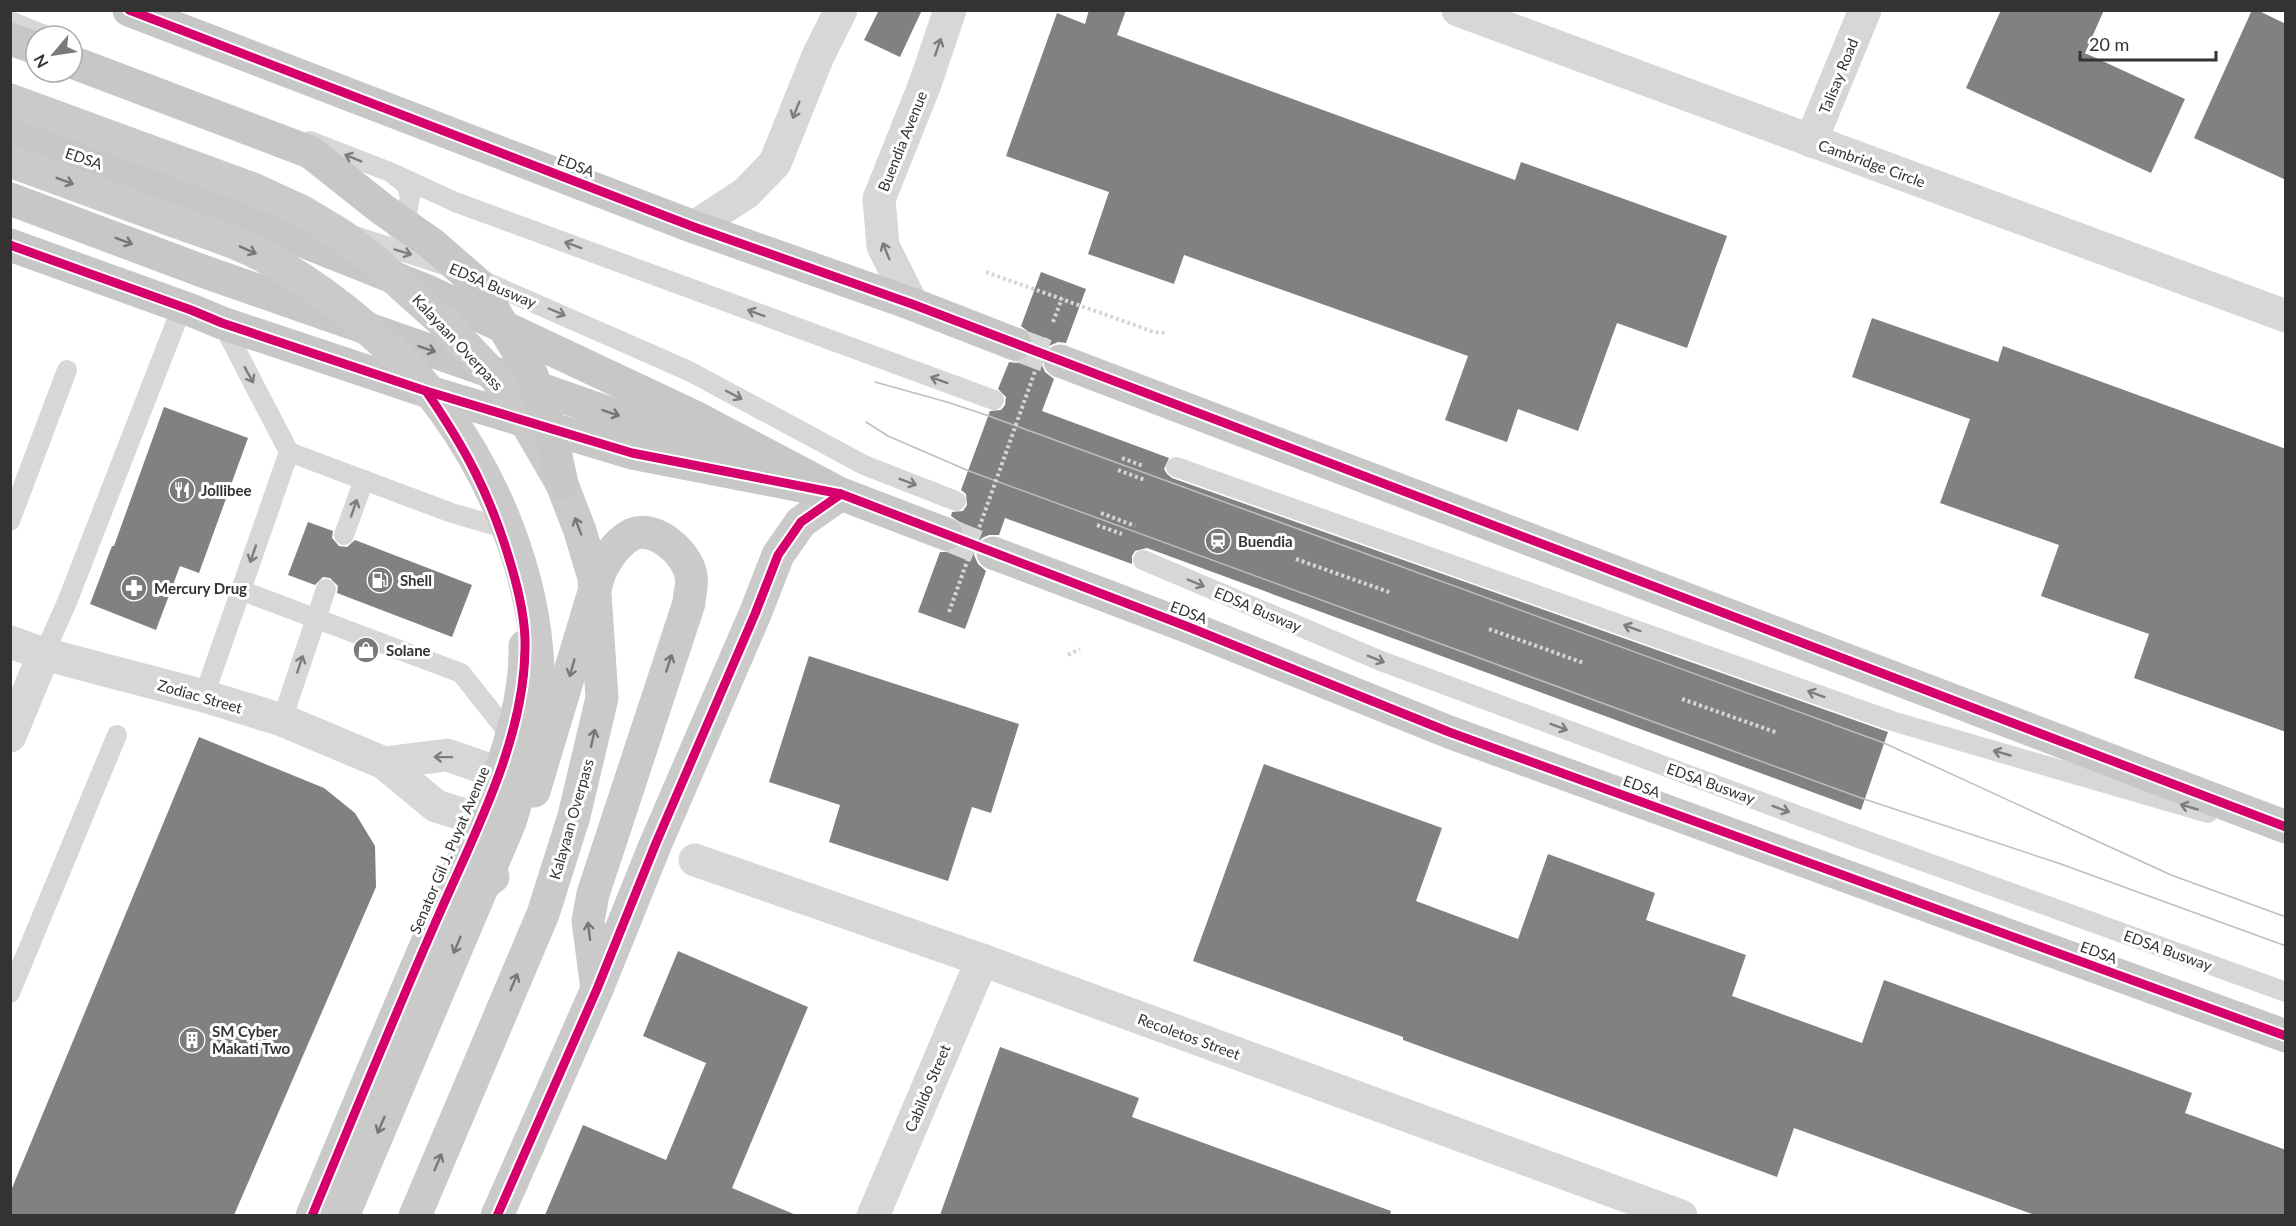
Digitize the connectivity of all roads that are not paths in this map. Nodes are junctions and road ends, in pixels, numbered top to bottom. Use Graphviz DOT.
graph roads {
  1 [pos="129,10"];
  2 [pos="841,10"];
  3 [pos="950,10"];
  4 [pos="1458,10"];
  5 [pos="1865,10"];
  6 [pos="10,21"];
  7 [pos="24,27"];
  8 [pos="84,51"];
  9 [pos="84,66"];
  10 [pos="10,100"];
  11 [pos="10,117"];
  12 [pos="10,133"];
  13 [pos="1811,141"];
  14 [pos="10,161"];
  15 [pos="390,172"];
  16 [pos="10,199"];
  17 [pos="694,227"];
  18 [pos="366,240"];
  19 [pos="10,245"];
  20 [pos="912,304"];
  21 [pos="182,307"];
  22 [pos="2286,316"];
  23 [pos="222,323"];
  24 [pos="1015,344"];
  25 [pos="1054,348"];
  26 [pos="67,370"];
  27 [pos="426,391"];
  28 [pos="994,400"];
  29 [pos="289,452"];
  30 [pos="1176,467"];
  31 [pos="364,480"];
  32 [pos="562,484"];
  33 [pos="842,494"];
  34 [pos="956,501"];
  35 [pos="10,521"];
  36 [pos="500,527"];
  37 [pos="946,534"];
  38 [pos="344,536"];
  39 [pos="993,553"];
  40 [pos="1143,560"];
  41 [pos="326,589"];
  42 [pos="240,590"];
  43 [pos="315,619"];
  44 [pos="10,642"];
  45 [pos="44,654"];
  46 [pos="204,696"];
  47 [pos="282,720"];
  48 [pos="117,735"];
  49 [pos="10,736"];
  50 [pos="511,736"];
  51 [pos="384,763"];
  52 [pos="499,773"];
  53 [pos="481,820"];
  54 [pos="2286,826"];
  55 [pos="2286,835"];
  56 [pos="695,860"];
  57 [pos="437,920"];
  58 [pos="982,960"];
  59 [pos="597,989"];
  60 [pos="2286,992"];
  61 [pos="10,993"];
  62 [pos="2286,1036"];
  63 [pos="312,1215"];
  64 [pos="343,1215"];
  65 [pos="415,1215"];
  66 [pos="497,1215"];
  67 [pos="873,1215"];
  68 [pos="1681,1215"];
  1 -- 17 [label="highway, EDSA"];
  2 -- 17 [label="street, one-way"];
  20 -- 3 [label="street, Buendia Avenue, one-way"];
  4 -- 13 [label="street, Cambridge Circle"];
  5 -- 13 [label="street, Talisay Road"];
  6 -- 7 [label="lane"];
  15 -- 8 [label="lane, one-way"];
  9 -- 32 [label="highway, bridge"];
  10 -- 32 [label="main road, Kalayaan Overpass, bridge"];
  11 -- 18 [label="lane, EDSA Busway"];
  12 -- 33 [label="highway, EDSA"];
  13 -- 22 [label="street, Cambridge Circle"];
  14 -- 64 [label="main road, one-way, bridge"];
  15 -- 18 [label="lane"];
  28 -- 15 [label="lane, one-way"];
  16 -- 33 [label="highway, one-way"];
  17 -- 20 [label="highway, EDSA"];
  18 -- 34 [label="lane, EDSA Busway, one-way"];
  19 -- 21 [label="highway"];
  20 -- 24 [label="highway, EDSA"];
  21 -- 23 [label="highway"];
  21 -- 45 [label="lane"];
  23 -- 27 [label="highway"];
  23 -- 29 [label="lane, one-way"];
  25 -- 54 [label="highway"];
  26 -- 35 [label="lane"];
  27 -- 33 [label="highway"];
  27 -- 36 [label="main road, Senator Gil J. Puyat Avenue"];
  29 -- 31 [label="lane"];
  29 -- 42 [label="lane, one-way"];
  55 -- 30 [label="lane, one-way"];
  31 -- 36 [label="lane"];
  38 -- 31 [label="lane, one-way"];
  65 -- 32 [label="main road, Kalayaan Overpass, one-way, bridge"];
  33 -- 37 [label="highway, EDSA"];
  33 -- 59 [label="main road"];
  36 -- 50 [label="main road, Senator Gil J. Puyat Avenue"];
  39 -- 62 [label="highway, EDSA"];
  40 -- 60 [label="lane, EDSA Busway, one-way"];
  41 -- 43 [label="lane"];
  42 -- 43 [label="lane"];
  42 -- 46 [label="lane"];
  47 -- 43 [label="lane, one-way"];
  43 -- 50 [label="lane"];
  44 -- 45 [label="street, Zodiac Street"];
  45 -- 46 [label="street, Zodiac Street"];
  45 -- 49 [label="street"];
  46 -- 47 [label="street, Zodiac Street"];
  47 -- 51 [label="street, Zodiac Street"];
  48 -- 61 [label="lane"];
  50 -- 52 [label="main road, Senator Gil J. Puyat Avenue"];
  52 -- 51 [label="street, one-way"];
  51 -- 53 [label="street, Zodiac Street"];
  52 -- 53 [label="main road, Senator Gil J. Puyat Avenue"];
  53 -- 57 [label="main road, Senator Gil J. Puyat Avenue"];
  56 -- 58 [label="street, Recoletos Street"];
  59 -- 57 [label="main road, one-way"];
  57 -- 63 [label="main road, Senator Gil J. Puyat Avenue"];
  58 -- 67 [label="street, Cabildo Street"];
  58 -- 68 [label="street, Recoletos Street"];
  59 -- 66 [label="main road"];
}
